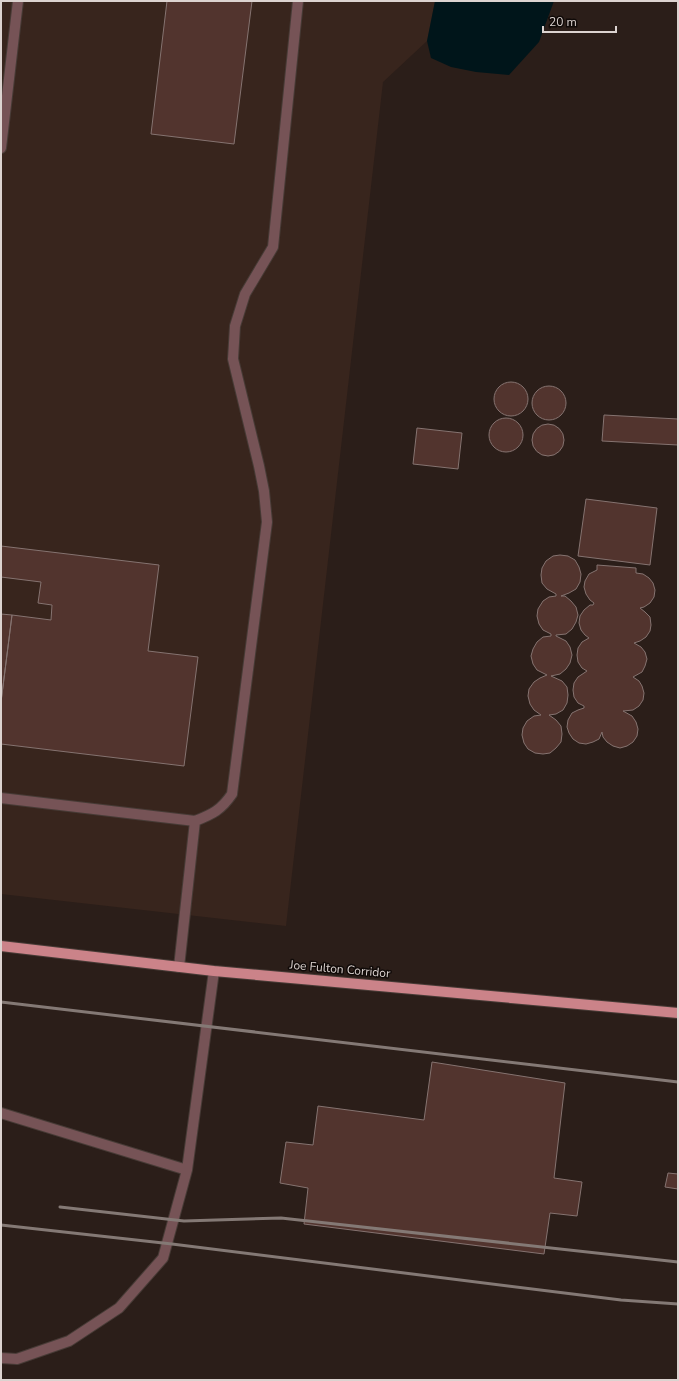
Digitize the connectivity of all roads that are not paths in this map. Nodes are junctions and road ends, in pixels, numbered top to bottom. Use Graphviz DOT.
graph roads {
  1 [pos="18,1"];
  2 [pos="298,1"];
  3 [pos="1,148"];
  4 [pos="1,798"];
  5 [pos="195,821"];
  6 [pos="1,946"];
  7 [pos="178,968"];
  8 [pos="214,971"];
  9 [pos="678,1013"];
  10 [pos="1,1113"];
  11 [pos="187,1170"];
  12 [pos="1,1358"];
  1 -- 3 [label="lane"];
  2 -- 5 [label="lane"];
  4 -- 5 [label="lane"];
  5 -- 7 [label="lane"];
  6 -- 7 [label="main road, Joe Fulton Corridor"];
  7 -- 8 [label="main road, Joe Fulton Corridor"];
  8 -- 9 [label="main road, Joe Fulton Corridor"];
  8 -- 11 [label="lane"];
  10 -- 11 [label="lane"];
  11 -- 12 [label="lane"];
}
